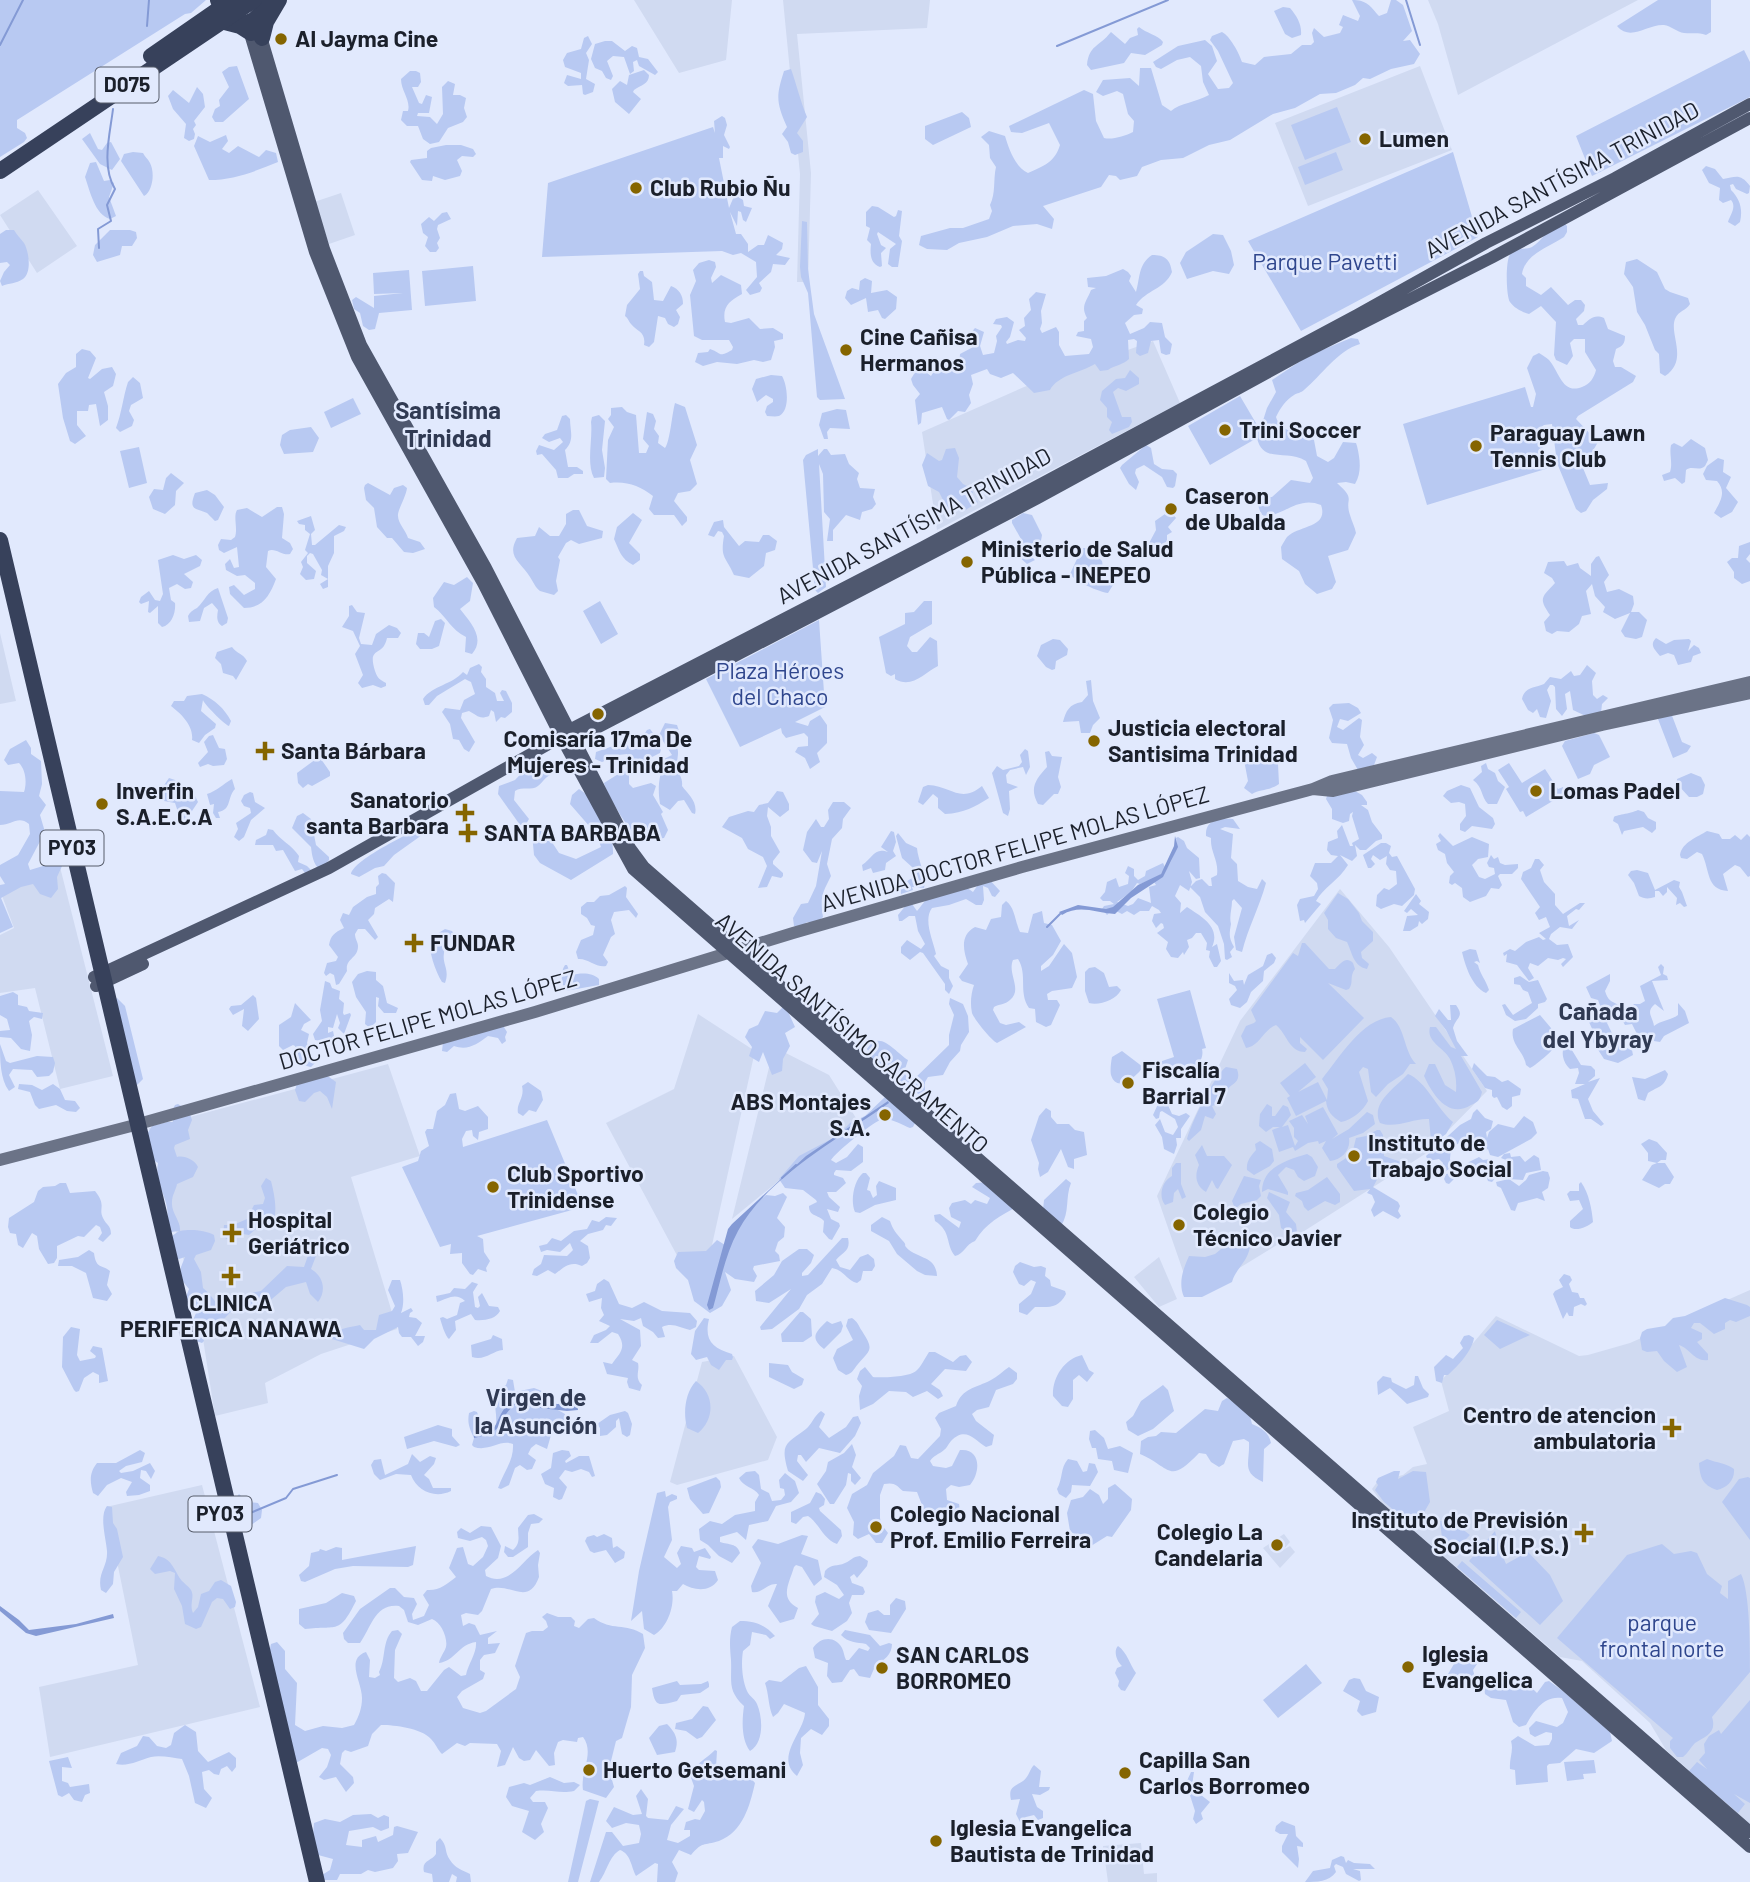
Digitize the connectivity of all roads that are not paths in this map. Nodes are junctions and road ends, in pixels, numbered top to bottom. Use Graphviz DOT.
graph roads {
  1 [pos="218,0"];
  2 [pos="232,0"];
  3 [pos="279,0"];
  4 [pos="263,4"];
  5 [pos="244,28"];
  6 [pos="1750,104"];
  7 [pos="1750,118"];
  8 [pos="0,166"];
  9 [pos="0,540"];
  10 [pos="0,582"];
  11 [pos="1750,681"];
  12 [pos="1750,692"];
  13 [pos="567,738"];
  14 [pos="1313,789"];
  15 [pos="734,953"];
  16 [pos="99,980"];
  17 [pos="911,1107"];
  18 [pos="133,1126"];
  19 [pos="0,1160"];
  20 [pos="255,1643"];
  21 [pos="1750,1832"];
  22 [pos="1750,1847"];
  23 [pos="307,1882"];
  24 [pos="317,1882"];
  1 -- 5 [label="highway"];
  1 -- 8 [label="highway"];
  2 -- 8 [label="highway, D075, bridge"];
  3 -- 5 [label="highway"];
  4 -- 5 [label="highway"];
  4 -- 8 [label="highway, D075, bridge"];
  5 -- 8 [label="highway"];
  5 -- 13 [label="main road, AVENIDA SANTÍSIMO SACRAMENTO"];
  6 -- 13 [label="main road, AVENIDA SANTÍSIMA TRINIDAD"];
  7 -- 13 [label="main road, AVENIDA SANTÍSIMA TRINIDAD"];
  9 -- 16 [label="highway, PY03"];
  10 -- 16 [label="highway, PY03"];
  11 -- 14 [label="main road, AVENIDA DOCTOR FELIPE MOLAS LÓPEZ"];
  12 -- 14 [label="main road, AVENIDA DOCTOR FELIPE MOLAS LÓPEZ"];
  13 -- 15 [label="main road, AVENIDA SANTÍSIMO SACRAMENTO"];
  13 -- 16 [label="main road, AVENIDA SANTÍSIMA TRINIDAD"];
  14 -- 15 [label="main road, AVENIDA DOCTOR FELIPE MOLAS LÓPEZ"];
  15 -- 17 [label="main road, AVENIDA SANTÍSIMO SACRAMENTO"];
  15 -- 18 [label="main road, DOCTOR FELIPE MOLAS LÓPEZ"];
  16 -- 18 [label="highway, PY03"];
  17 -- 21 [label="main road, AVENIDA SANTÍSIMO SACRAMENTO"];
  17 -- 22 [label="main road, AVENIDA SANTÍSIMO SACRAMENTO"];
  18 -- 19 [label="main road, DOCTOR FELIPE MOLAS LÓPEZ"];
  18 -- 20 [label="highway, PY03"];
  20 -- 23 [label="highway, PY03"];
  20 -- 24 [label="highway, PY03"];
}
